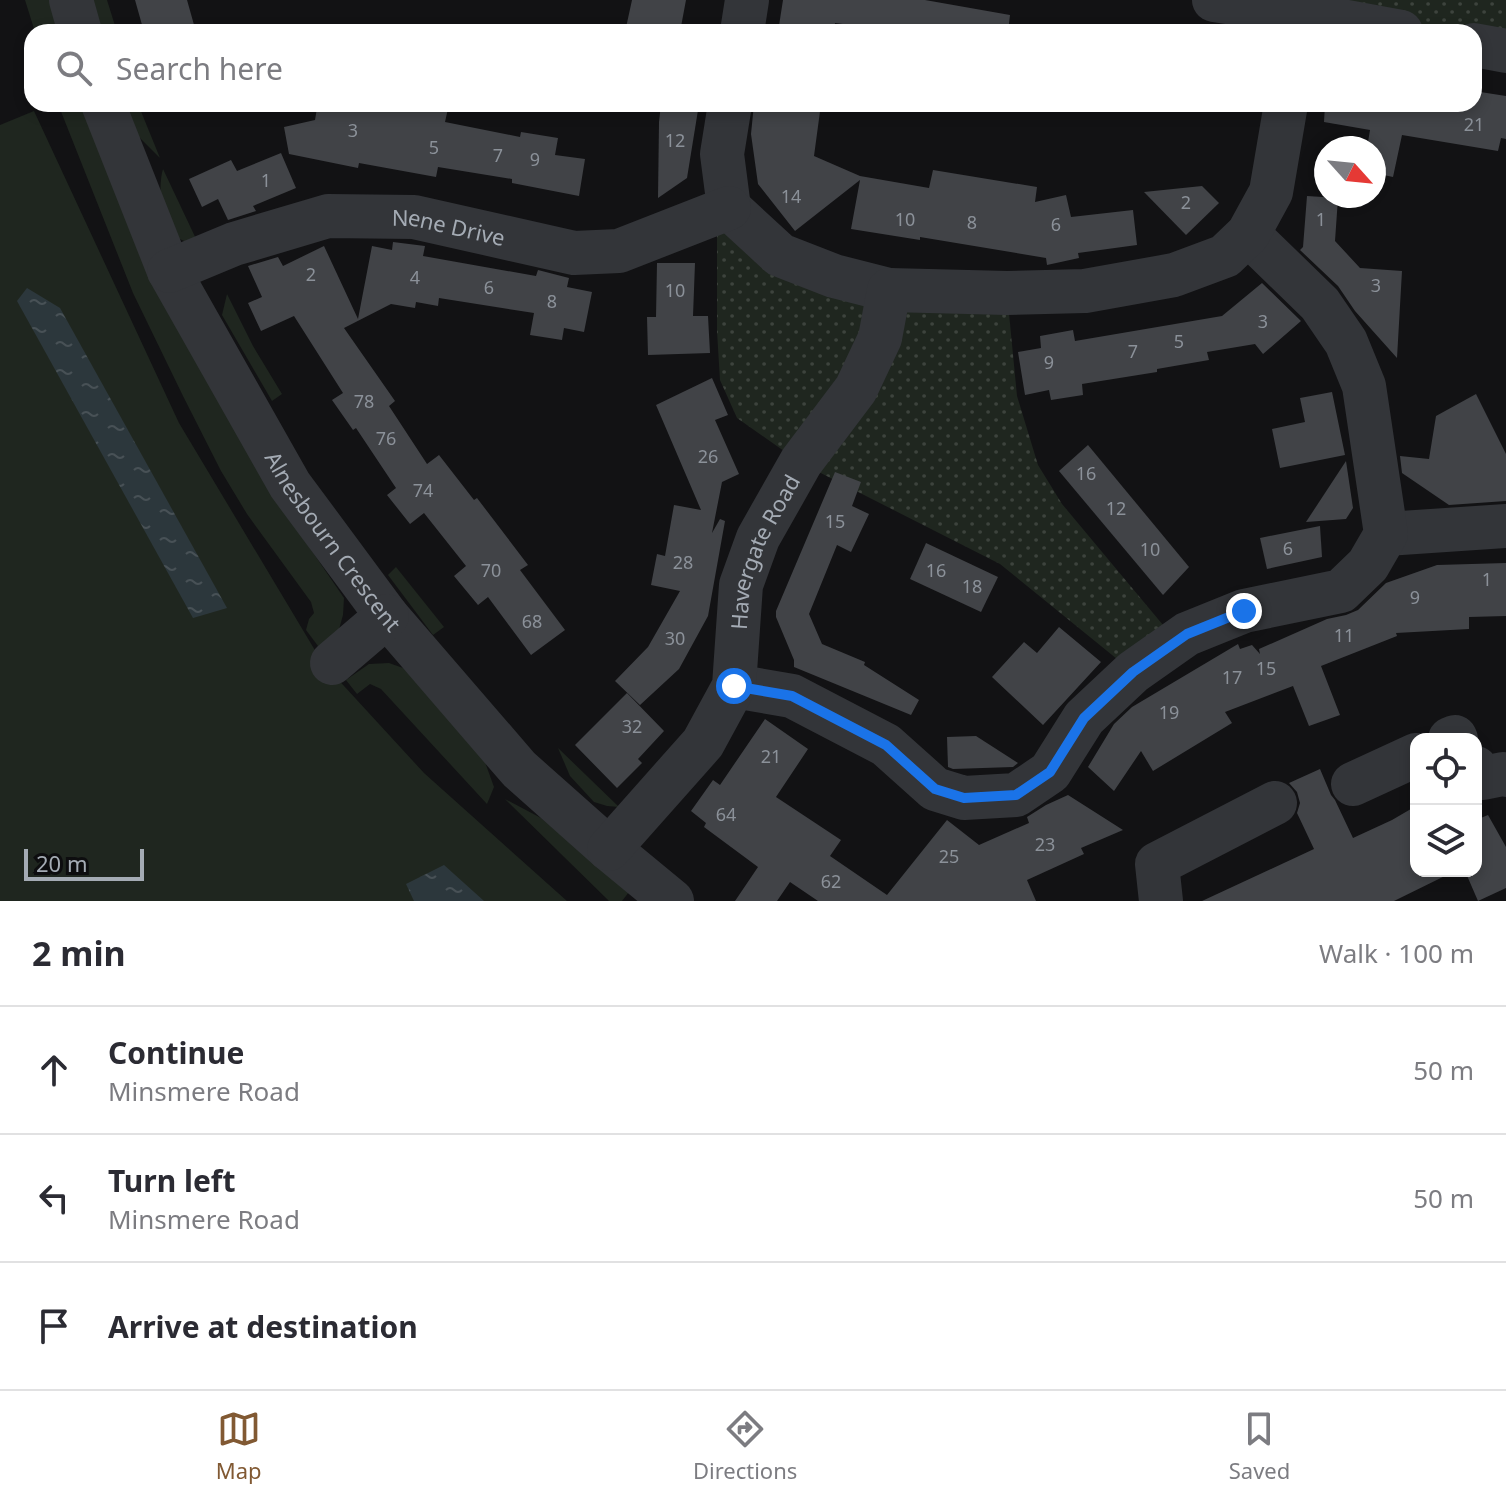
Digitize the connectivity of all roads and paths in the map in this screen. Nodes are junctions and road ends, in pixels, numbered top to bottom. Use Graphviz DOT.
graph roads {
  1 [pos="71,0"];
  2 [pos="747,0"];
  3 [pos="1214,0"];
  4 [pos="1302,23"];
  5 [pos="78,24"];
  6 [pos="743,24"];
  7 [pos="1482,46"];
  8 [pos="1506,51"];
  9 [pos="106,112"];
  10 [pos="729,112"];
  11 [pos="1285,112"];
  12 [pos="729,208"];
  13 [pos="1248,234"];
  14 [pos="169,271"];
  15 [pos="889,290"];
  16 [pos="1506,526"];
  17 [pos="1386,534"];
  18 [pos="387,616"];
  19 [pos="332,663"];
  20 [pos="734,686"];
  21 [pos="1410,758"];
  22 [pos="1506,775"];
  23 [pos="1482,777"];
  24 [pos="1353,784"];
  25 [pos="1275,803"];
  26 [pos="609,849"];
  27 [pos="672,901"];
  28 [pos="1161,901"];
  1 -- 5 [label="street"];
  2 -- 6 [label="street"];
  3 -- 4 [label="street"];
  7 -- 8 [label="street"];
  9 -- 14 [label="street, Alnesbourn Crescent"];
  10 -- 12 [label="street"];
  11 -- 13 [label="street"];
  12 -- 14 [label="street, Nene Drive"];
  12 -- 15 [label="street"];
  13 -- 15 [label="street"];
  13 -- 17 [label="street"];
  14 -- 18 [label="street, Alnesbourn Crescent"];
  15 -- 20 [label="street, Havergate Road"];
  16 -- 17 [label="street"];
  17 -- 20 [label="street"];
  18 -- 19 [label="street"];
  18 -- 26 [label="street, Alnesbourn Crescent"];
  20 -- 26 [label="street, Havergate Road"];
  21 -- 24 [label="street"];
  22 -- 23 [label="street"];
  25 -- 28 [label="street"];
  26 -- 27 [label="street, Alnesbourn Crescent"];
}
